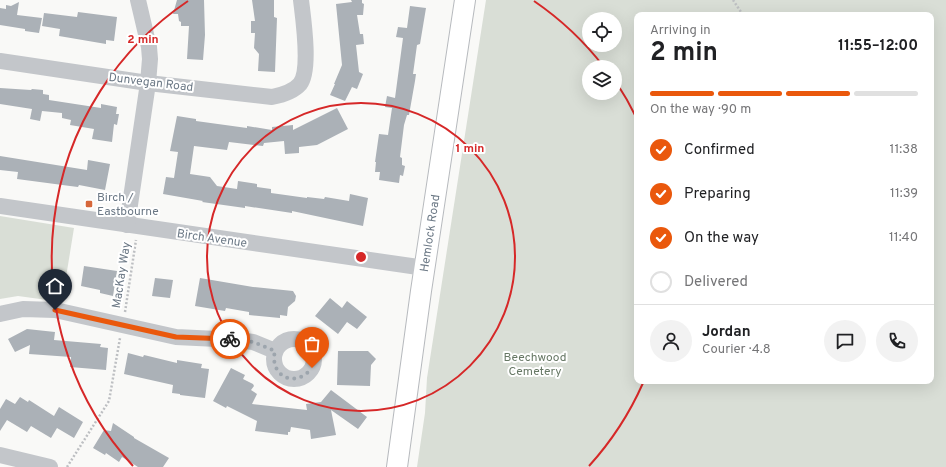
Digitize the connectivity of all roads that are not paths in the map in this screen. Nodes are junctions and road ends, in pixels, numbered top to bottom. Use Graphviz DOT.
graph roads {
  1 [pos="138,0"];
  2 [pos="301,0"];
  3 [pos="465,0"];
  4 [pos="0,61"];
  5 [pos="148,83"];
  6 [pos="0,206"];
  7 [pos="132,226"];
  8 [pos="425,268"];
  9 [pos="0,314"];
  10 [pos="275,351"];
  11 [pos="0,455"];
  12 [pos="50,467"];
  13 [pos="397,467"];
  1 -- 5 [label="street"];
  2 -- 5 [label="street, Dunvegan Road"];
  3 -- 8 [label="main road, Hemlock Road"];
  4 -- 5 [label="street, Dunvegan Road"];
  5 -- 7 [label="street"];
  6 -- 7 [label="street, Birch Avenue"];
  7 -- 8 [label="street, Birch Avenue"];
  8 -- 13 [label="main road, Hemlock Road"];
  9 -- 10 [label="street"];
  11 -- 12 [label="street"];
}
